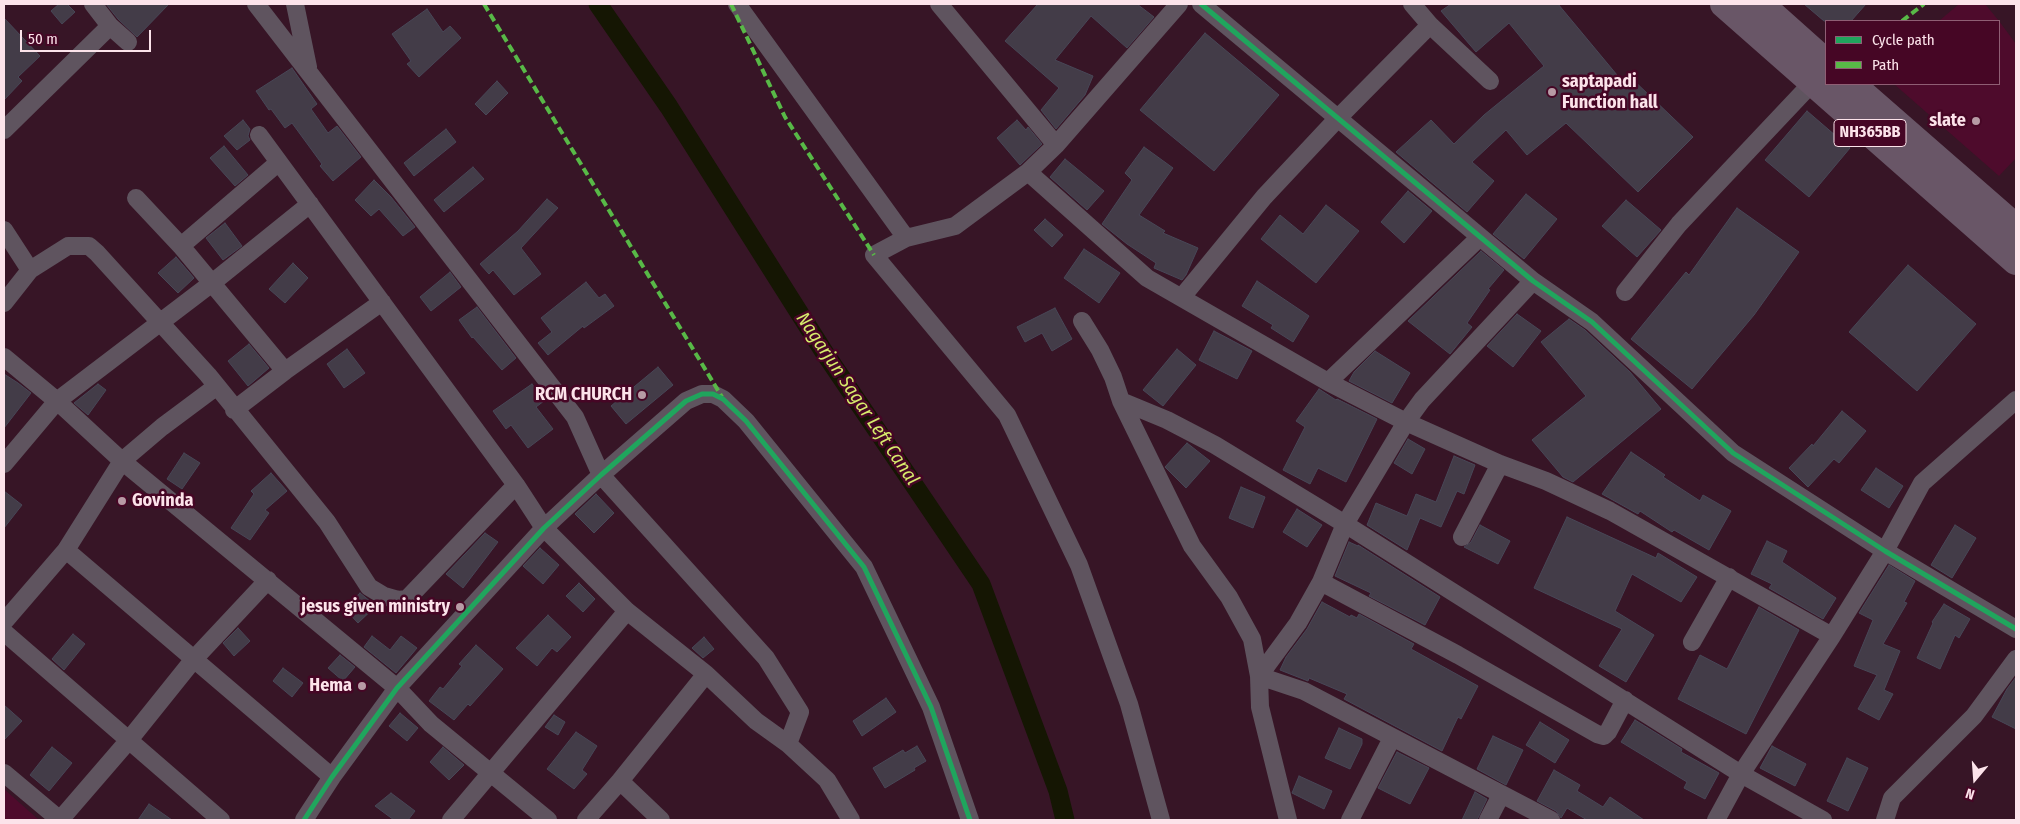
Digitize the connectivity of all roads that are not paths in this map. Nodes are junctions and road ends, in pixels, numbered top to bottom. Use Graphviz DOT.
graph roads {
  1 [pos="93,4"];
  2 [pos="256,4"];
  3 [pos="295,4"];
  4 [pos="737,4"];
  5 [pos="939,4"];
  6 [pos="1179,4"];
  7 [pos="1201,4"];
  8 [pos="1412,4"];
  9 [pos="1724,4"];
  10 [pos="1760,4"];
  11 [pos="1430,25"];
  12 [pos="110,26"];
  13 [pos="128,42"];
  14 [pos="310,72"];
  15 [pos="1820,72"];
  16 [pos="1490,81"];
  17 [pos="1833,85"];
  18 [pos="1852,85"];
  19 [pos="1338,118"];
  20 [pos="4,130"];
  21 [pos="260,135"];
  22 [pos="1056,145"];
  23 [pos="280,162"];
  24 [pos="1028,172"];
  25 [pos="136,198"];
  26 [pos="310,204"];
  27 [pos="2016,228"];
  28 [pos="4,230"];
  29 [pos="1480,237"];
  30 [pos="906,238"];
  31 [pos="182,246"];
  32 [pos="2016,261"];
  33 [pos="30,270"];
  34 [pos="1533,281"];
  35 [pos="212,283"];
  36 [pos="1626,292"];
  37 [pos="1182,297"];
  38 [pos="382,302"];
  39 [pos="4,303"];
  40 [pos="1082,322"];
  41 [pos="161,323"];
  42 [pos="4,357"];
  43 [pos="284,371"];
  44 [pos="1328,382"];
  45 [pos="217,386"];
  46 [pos="2016,400"];
  47 [pos="57,401"];
  48 [pos="1121,401"];
  49 [pos="234,410"];
  50 [pos="1406,422"];
  51 [pos="122,461"];
  52 [pos="4,464"];
  53 [pos="1500,464"];
  54 [pos="601,475"];
  55 [pos="516,485"];
  56 [pos="1345,524"];
  57 [pos="544,528"];
  58 [pos="1462,537"];
  59 [pos="66,550"];
  60 [pos="1885,551"];
  61 [pos="1729,577"];
  62 [pos="268,580"];
  63 [pos="1321,582"];
  64 [pos="628,610"];
  65 [pos="4,622"];
  66 [pos="2016,630"];
  67 [pos="4,632"];
  68 [pos="1832,636"];
  69 [pos="1692,642"];
  70 [pos="194,659"];
  71 [pos="2016,659"];
  72 [pos="706,674"];
  73 [pos="1259,676"];
  74 [pos="397,688"];
  75 [pos="1624,700"];
  76 [pos="1392,738"];
  77 [pos="128,740"];
  78 [pos="788,744"];
  79 [pos="4,773"];
  80 [pos="491,773"];
  81 [pos="1741,774"];
  82 [pos="332,777"];
  83 [pos="620,781"];
  84 [pos="1501,795"];
  85 [pos="60,820"];
  86 [pos="221,820"];
  87 [pos="304,820"];
  88 [pos="451,820"];
  89 [pos="548,820"];
  90 [pos="586,820"];
  91 [pos="661,820"];
  92 [pos="851,820"];
  93 [pos="970,820"];
  94 [pos="1161,820"];
  95 [pos="1288,820"];
  96 [pos="1350,820"];
  97 [pos="1488,820"];
  98 [pos="1550,820"];
  99 [pos="1716,820"];
  100 [pos="1824,820"];
  101 [pos="1885,820"];
  1 -- 12 [label="street"];
  2 -- 14 [label="street"];
  3 -- 14 [label="street"];
  4 -- 30 [label="street"];
  5 -- 22 [label="street"];
  6 -- 22 [label="street"];
  7 -- 19 [label="street"];
  8 -- 11 [label="street"];
  9 -- 15 [label="highway, NH365BB"];
  10 -- 15 [label="highway, NH365BB"];
  11 -- 16 [label="street"];
  11 -- 19 [label="street"];
  12 -- 13 [label="street"];
  12 -- 20 [label="street"];
  14 -- 54 [label="street"];
  15 -- 36 [label="street"];
  17 -- 32 [label="highway, NH365BB"];
  18 -- 27 [label="highway, NH365BB"];
  19 -- 29 [label="street"];
  19 -- 37 [label="street"];
  21 -- 23 [label="street"];
  22 -- 24 [label="street"];
  23 -- 26 [label="street"];
  23 -- 31 [label="street"];
  24 -- 30 [label="street"];
  24 -- 37 [label="street"];
  25 -- 31 [label="street"];
  26 -- 35 [label="street"];
  26 -- 38 [label="street"];
  28 -- 33 [label="street"];
  29 -- 34 [label="street"];
  29 -- 44 [label="street"];
  30 -- 94 [label="street"];
  31 -- 35 [label="street"];
  33 -- 39 [label="street"];
  33 -- 41 [label="street"];
  34 -- 50 [label="street"];
  34 -- 60 [label="street"];
  35 -- 41 [label="street"];
  35 -- 43 [label="street"];
  37 -- 44 [label="street"];
  38 -- 43 [label="street"];
  38 -- 55 [label="street"];
  40 -- 48 [label="street"];
  41 -- 45 [label="street"];
  41 -- 47 [label="street"];
  42 -- 47 [label="street"];
  43 -- 49 [label="street"];
  44 -- 50 [label="street"];
  45 -- 49 [label="street"];
  45 -- 51 [label="street"];
  46 -- 60 [label="street"];
  47 -- 51 [label="street"];
  47 -- 52 [label="street"];
  48 -- 56 [label="street"];
  48 -- 73 [label="street"];
  49 -- 55 [label="street"];
  50 -- 53 [label="street"];
  50 -- 56 [label="street"];
  51 -- 59 [label="street"];
  51 -- 62 [label="street"];
  53 -- 58 [label="street"];
  53 -- 61 [label="street"];
  54 -- 57 [label="street"];
  54 -- 78 [label="street"];
  54 -- 93 [label="street"];
  55 -- 57 [label="street"];
  56 -- 63 [label="street"];
  56 -- 75 [label="street"];
  57 -- 64 [label="street"];
  57 -- 74 [label="street"];
  59 -- 65 [label="street"];
  59 -- 70 [label="street"];
  60 -- 66 [label="street"];
  60 -- 68 [label="street"];
  61 -- 68 [label="street"];
  61 -- 69 [label="street"];
  62 -- 70 [label="street"];
  62 -- 74 [label="street"];
  63 -- 73 [label="street"];
  63 -- 75 [label="street"];
  64 -- 72 [label="street"];
  64 -- 80 [label="street"];
  67 -- 77 [label="street"];
  68 -- 81 [label="street"];
  70 -- 77 [label="street"];
  70 -- 82 [label="street"];
  71 -- 101 [label="street"];
  72 -- 78 [label="street"];
  72 -- 83 [label="street"];
  73 -- 76 [label="street"];
  73 -- 95 [label="street"];
  74 -- 80 [label="street"];
  74 -- 82 [label="street"];
  75 -- 81 [label="street"];
  76 -- 84 [label="street"];
  76 -- 96 [label="street"];
  77 -- 85 [label="street"];
  77 -- 86 [label="street"];
  78 -- 92 [label="street"];
  79 -- 85 [label="street"];
  80 -- 88 [label="street"];
  80 -- 89 [label="street"];
  81 -- 99 [label="street"];
  81 -- 100 [label="street"];
  82 -- 87 [label="street"];
  83 -- 90 [label="street"];
  83 -- 91 [label="street"];
  84 -- 97 [label="street"];
  84 -- 98 [label="street"];
}
